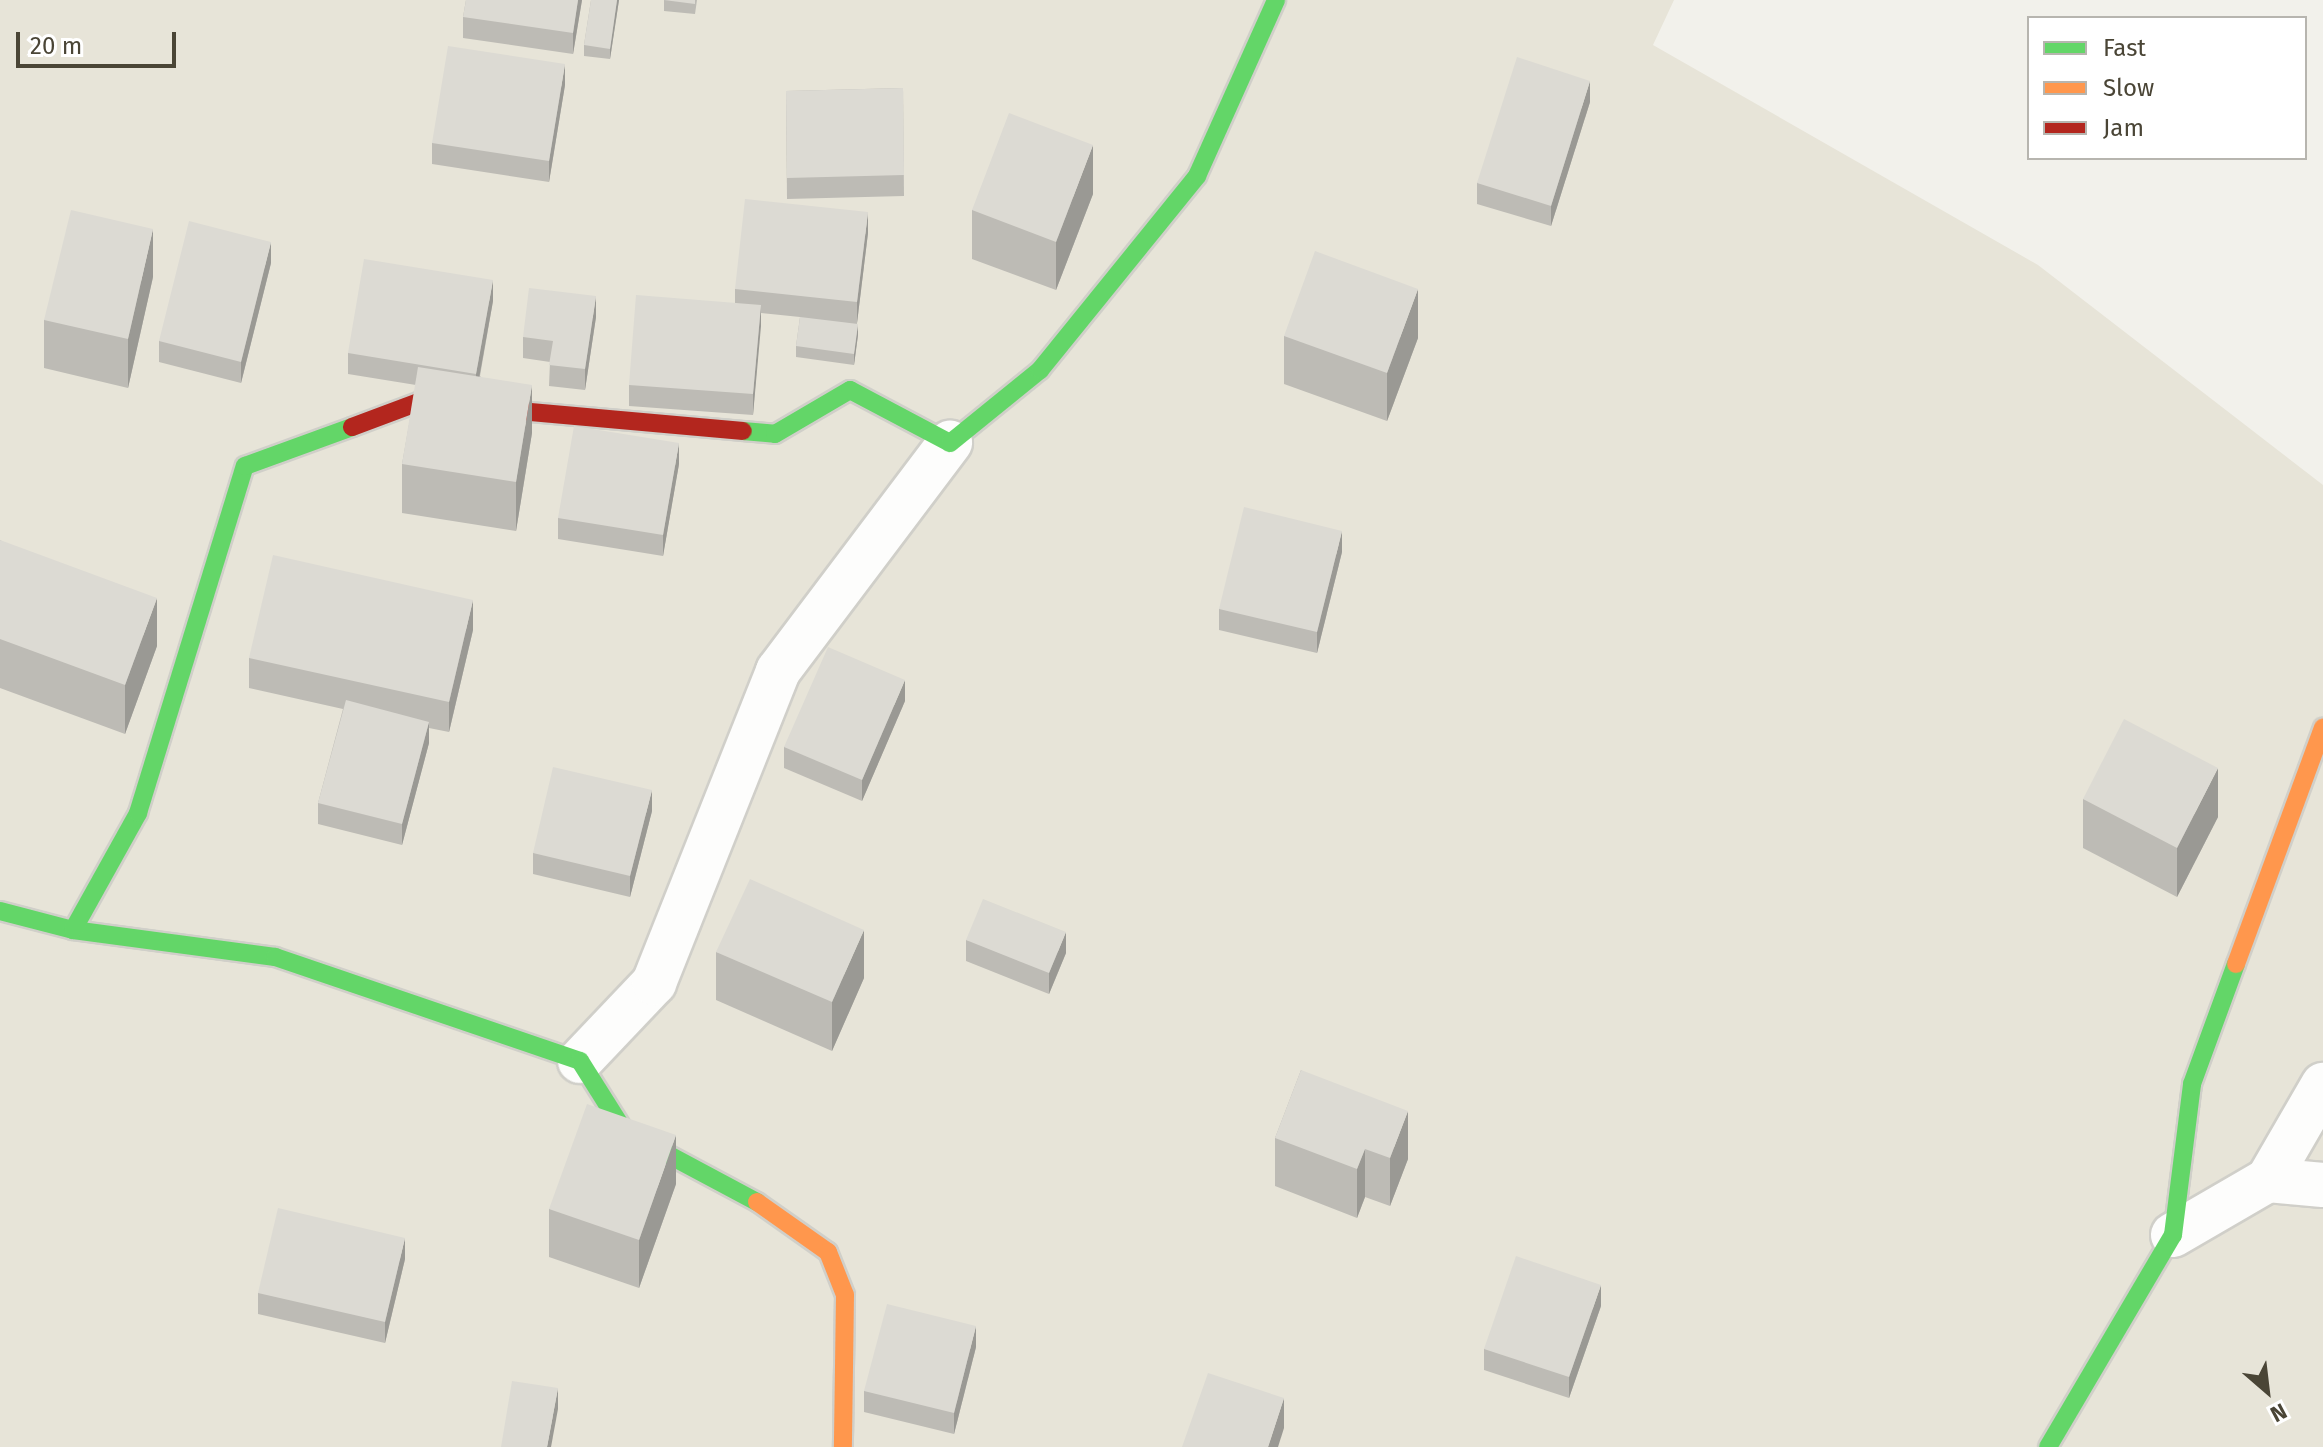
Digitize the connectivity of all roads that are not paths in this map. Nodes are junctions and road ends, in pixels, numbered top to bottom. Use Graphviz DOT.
graph roads {
  1 [pos="1276,0"];
  2 [pos="950,443"];
  3 [pos="2323,727"];
  4 [pos="0,911"];
  5 [pos="73,930"];
  6 [pos="580,1061"];
  7 [pos="2323,1085"];
  8 [pos="2268,1180"];
  9 [pos="2323,1185"];
  10 [pos="2173,1235"];
  11 [pos="843,1447"];
  12 [pos="2048,1447"];
  1 -- 2 [label="street"];
  2 -- 5 [label="street"];
  2 -- 6 [label="street"];
  3 -- 10 [label="street"];
  4 -- 5 [label="street"];
  5 -- 6 [label="street"];
  6 -- 11 [label="street"];
  7 -- 8 [label="street"];
  8 -- 9 [label="street"];
  8 -- 10 [label="street"];
  10 -- 12 [label="street"];
}
